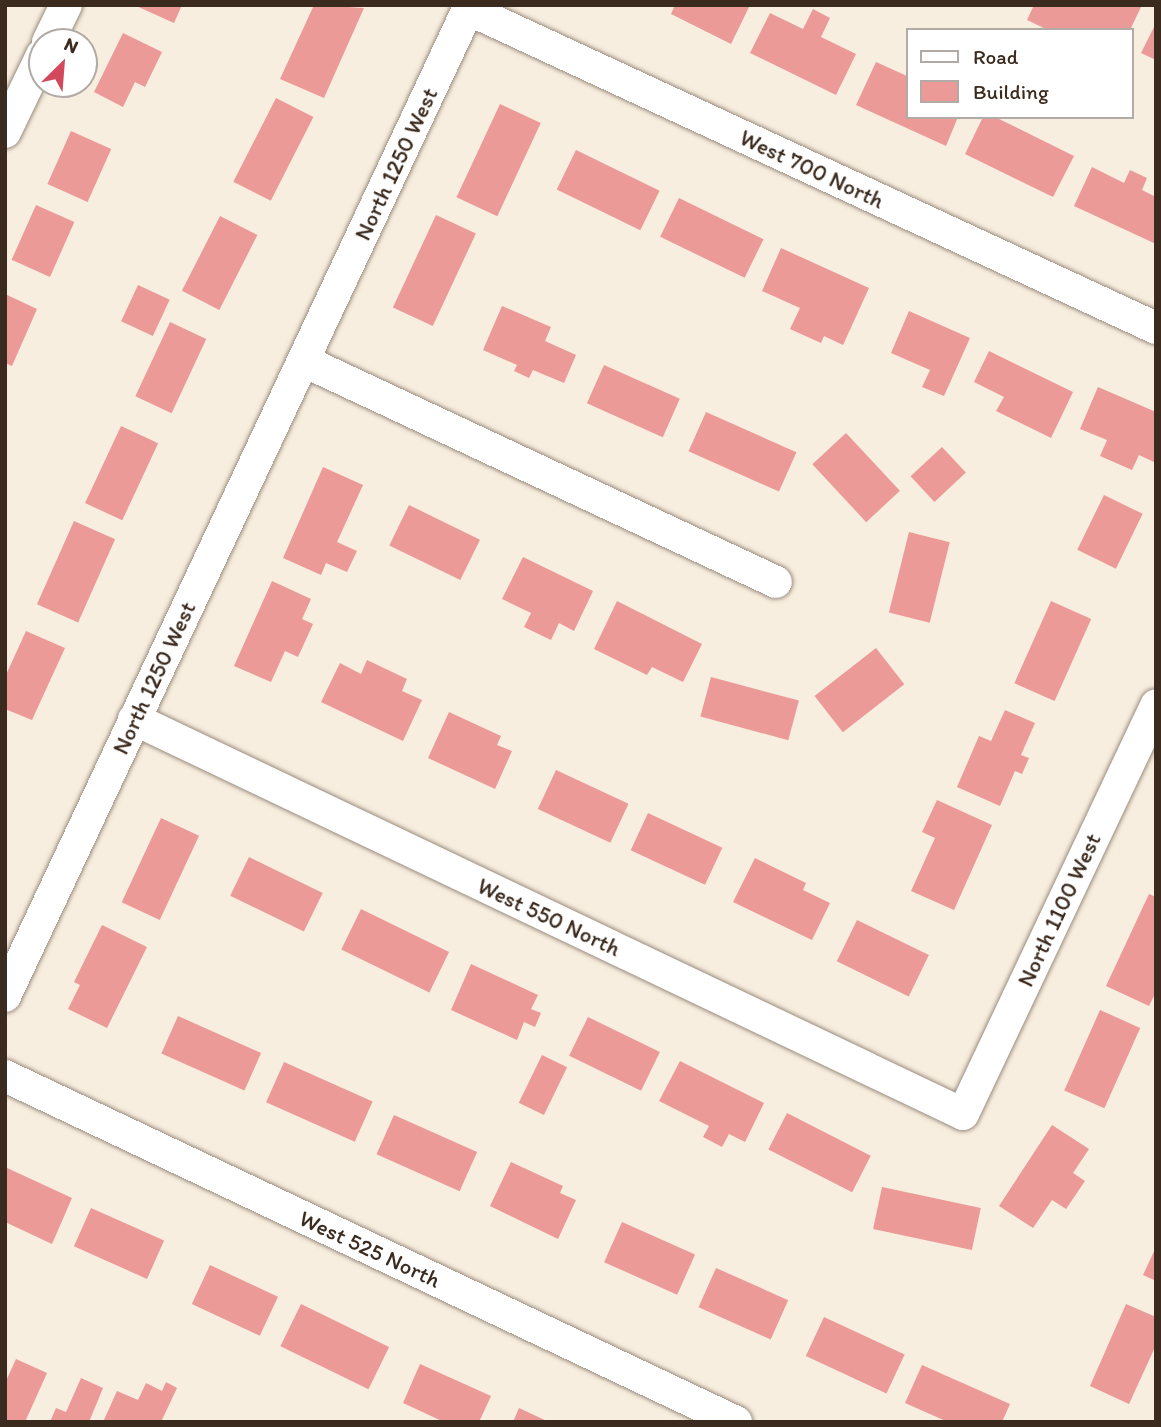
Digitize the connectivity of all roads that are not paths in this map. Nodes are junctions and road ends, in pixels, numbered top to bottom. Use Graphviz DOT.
graph roads {
  1 [pos="66,5"];
  2 [pos="469,7"];
  3 [pos="55,28"];
  4 [pos="28,84"];
  5 [pos="5,132"];
  6 [pos="1156,328"];
  7 [pos="304,361"];
  8 [pos="776,582"];
  9 [pos="1156,705"];
  10 [pos="134,719"];
  11 [pos="5,996"];
  12 [pos="5,1076"];
  13 [pos="963,1115"];
  14 [pos="736,1422"];
  1 -- 3 [label="street"];
  2 -- 6 [label="street, West 700 North"];
  2 -- 7 [label="street, North 1250 West"];
  4 -- 5 [label="street"];
  7 -- 8 [label="street"];
  7 -- 10 [label="street, North 1250 West"];
  9 -- 13 [label="street, North 1100 West"];
  10 -- 11 [label="street, North 1250 West"];
  10 -- 13 [label="street, West 550 North"];
  12 -- 14 [label="street, West 525 North"];
}
